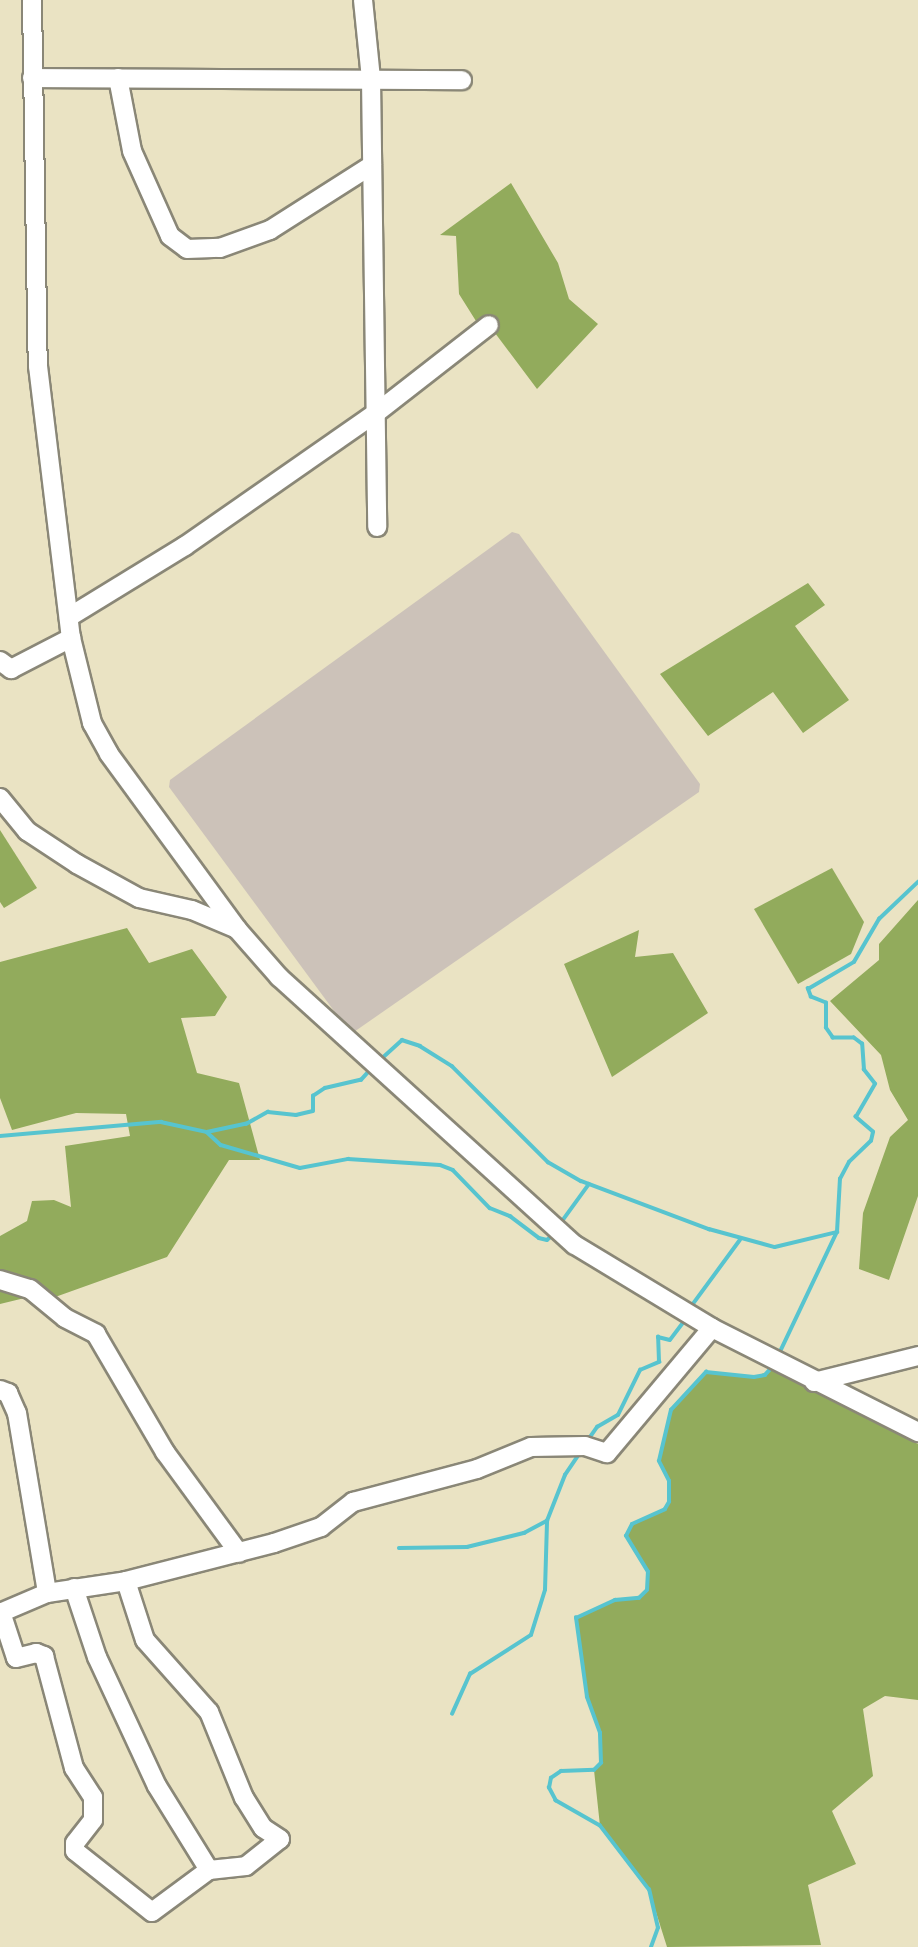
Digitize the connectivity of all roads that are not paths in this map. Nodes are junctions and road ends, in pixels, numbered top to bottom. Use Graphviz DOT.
graph roads {
  1 [pos="32,0"];
  2 [pos="363,0"];
  3 [pos="32,78"];
  4 [pos="118,78"];
  5 [pos="370,79"];
  6 [pos="462,80"];
  7 [pos="372,165"];
  8 [pos="489,325"];
  9 [pos="376,413"];
  10 [pos="377,527"];
  11 [pos="69,617"];
  12 [pos="71,638"];
  13 [pos="0,661"];
  14 [pos="0,798"];
  15 [pos="237,929"];
  16 [pos="0,1280"];
  17 [pos="712,1328"];
  18 [pos="918,1356"];
  19 [pos="814,1382"];
  20 [pos="0,1390"];
  21 [pos="918,1432"];
  22 [pos="239,1553"];
  23 [pos="126,1581"];
  24 [pos="74,1588"];
  25 [pos="47,1592"];
  26 [pos="1,1612"];
  27 [pos="209,1870"];
  1 -- 3 [label="street"];
  2 -- 5 [label="street"];
  3 -- 4 [label="street"];
  3 -- 11 [label="street"];
  4 -- 5 [label="street"];
  4 -- 7 [label="street"];
  5 -- 6 [label="street"];
  5 -- 7 [label="street"];
  7 -- 9 [label="street"];
  8 -- 9 [label="street"];
  9 -- 10 [label="street"];
  9 -- 11 [label="street"];
  11 -- 12 [label="street"];
  12 -- 13 [label="street"];
  12 -- 15 [label="street"];
  14 -- 15 [label="street"];
  15 -- 17 [label="street"];
  16 -- 22 [label="street"];
  17 -- 19 [label="street"];
  17 -- 22 [label="street"];
  18 -- 19 [label="street"];
  19 -- 21 [label="street"];
  20 -- 25 [label="street"];
  22 -- 23 [label="street"];
  23 -- 24 [label="street"];
  23 -- 27 [label="street"];
  24 -- 25 [label="street"];
  24 -- 27 [label="street"];
  25 -- 26 [label="street"];
  26 -- 27 [label="street"];
}
